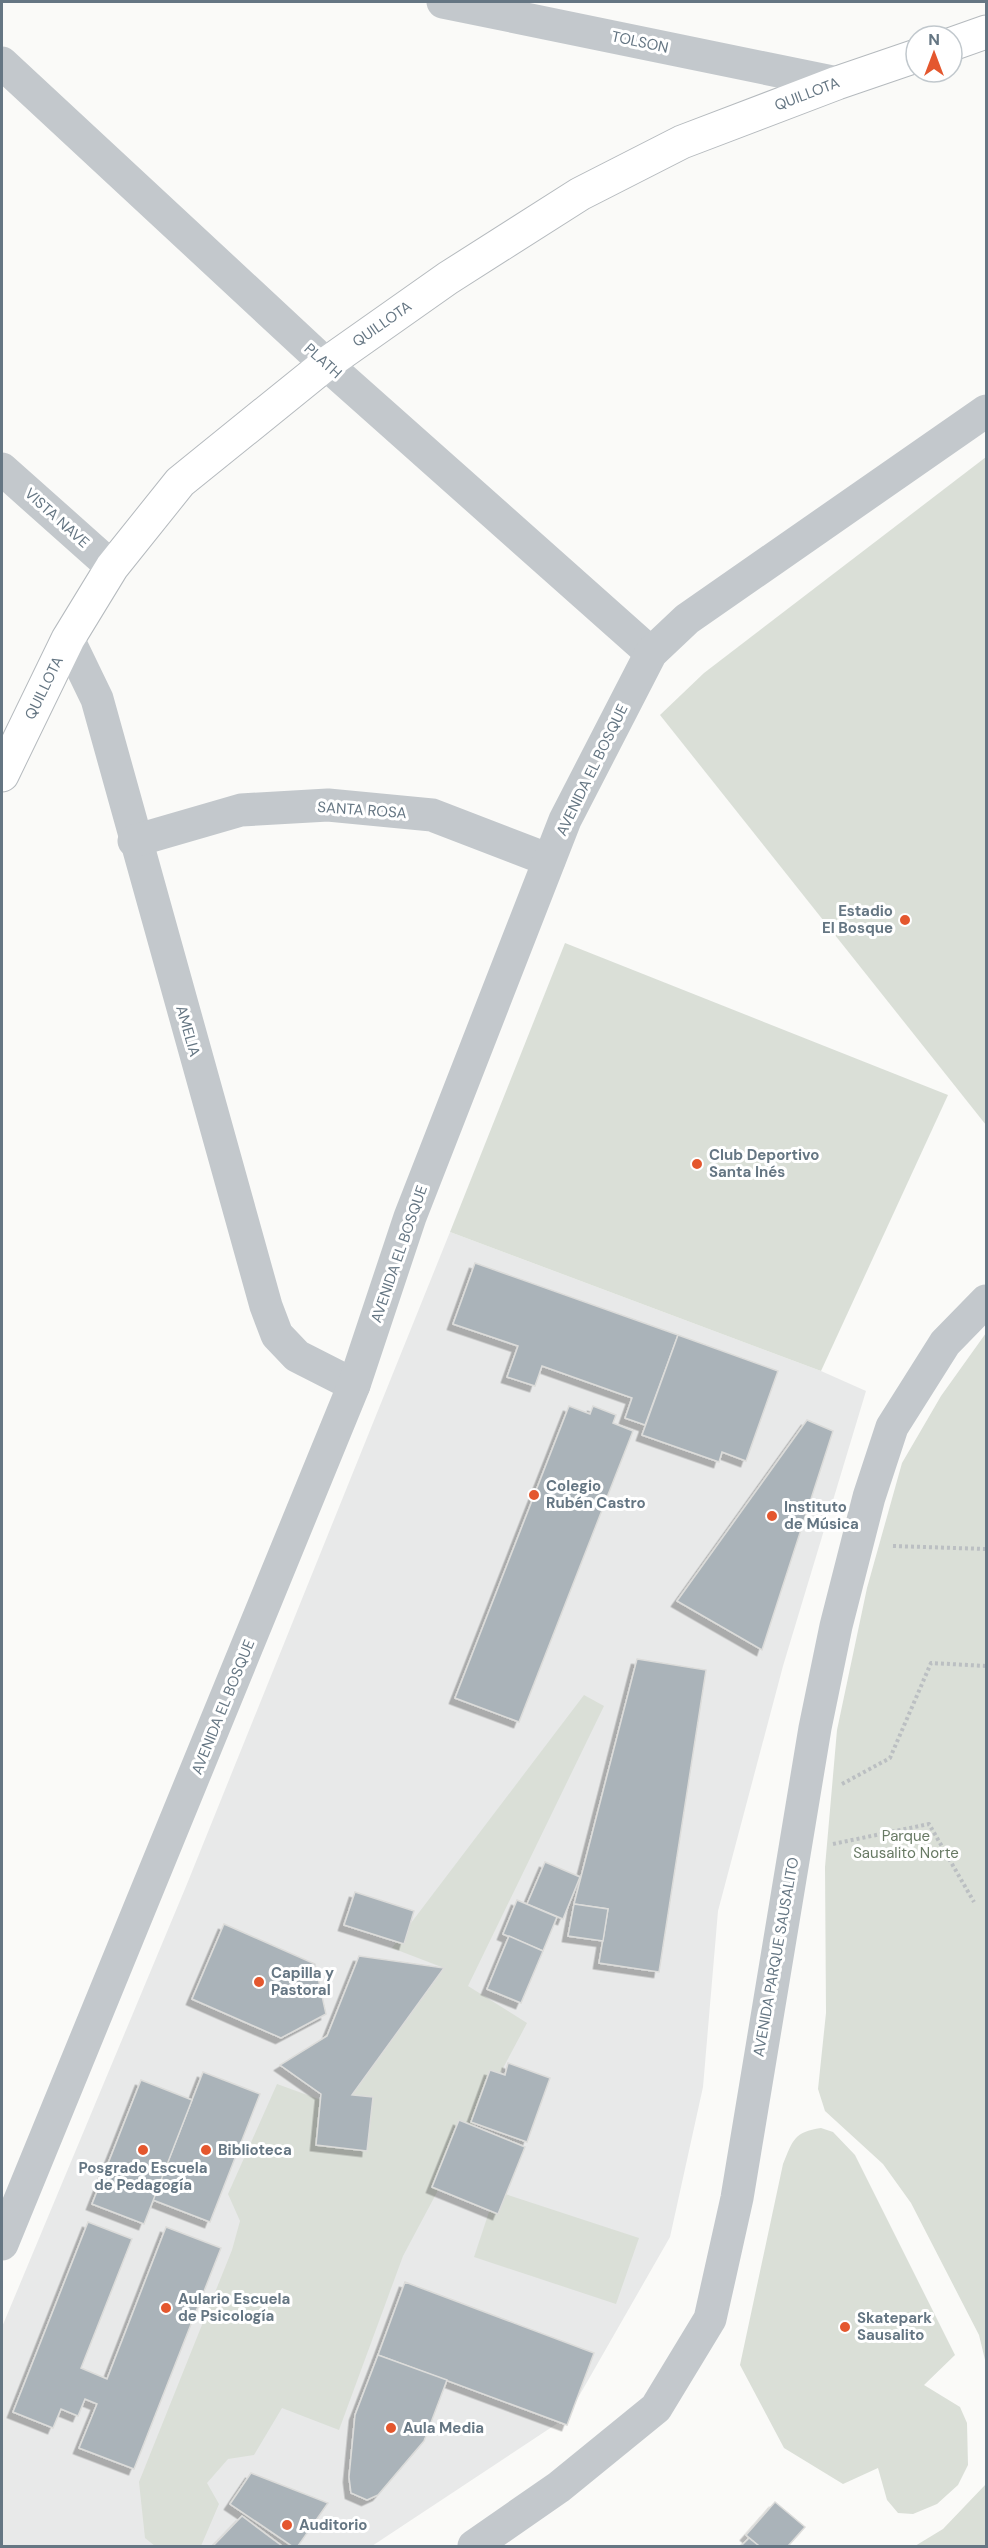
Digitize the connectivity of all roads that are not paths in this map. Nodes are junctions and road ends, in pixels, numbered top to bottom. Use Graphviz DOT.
graph roads {
  1 [pos="443,2"];
  2 [pos="987,32"];
  3 [pos="964,40"];
  4 [pos="904,60"];
  5 [pos="2,63"];
  6 [pos="837,83"];
  7 [pos="326,364"];
  8 [pos="987,411"];
  9 [pos="2,469"];
  10 [pos="112,567"];
  11 [pos="68,639"];
  12 [pos="651,653"];
  13 [pos="2,775"];
  14 [pos="134,841"];
  15 [pos="549,861"];
  16 [pos="987,1301"];
  17 [pos="354,1385"];
  18 [pos="2,2244"];
  19 [pos="474,2547"];
  1 -- 6 [label="street, TOLSON"];
  2 -- 3 [label="main road"];
  4 -- 6 [label="main road, QUILLOTA"];
  5 -- 7 [label="street, PLATH"];
  6 -- 7 [label="main road, QUILLOTA"];
  7 -- 10 [label="main road, QUILLOTA"];
  7 -- 12 [label="street, PLATH"];
  8 -- 12 [label="street, AVENIDA EL BOSQUE"];
  9 -- 10 [label="street, VISTA NAVE"];
  10 -- 11 [label="main road, QUILLOTA"];
  11 -- 13 [label="main road, QUILLOTA"];
  11 -- 14 [label="street, AMELIA"];
  12 -- 15 [label="street, AVENIDA EL BOSQUE"];
  14 -- 15 [label="street, SANTA ROSA"];
  14 -- 17 [label="street, AMELIA"];
  15 -- 17 [label="street, AVENIDA EL BOSQUE"];
  16 -- 19 [label="street, AVENIDA PARQUE SAUSALITO"];
  17 -- 18 [label="street, AVENIDA EL BOSQUE"];
}
